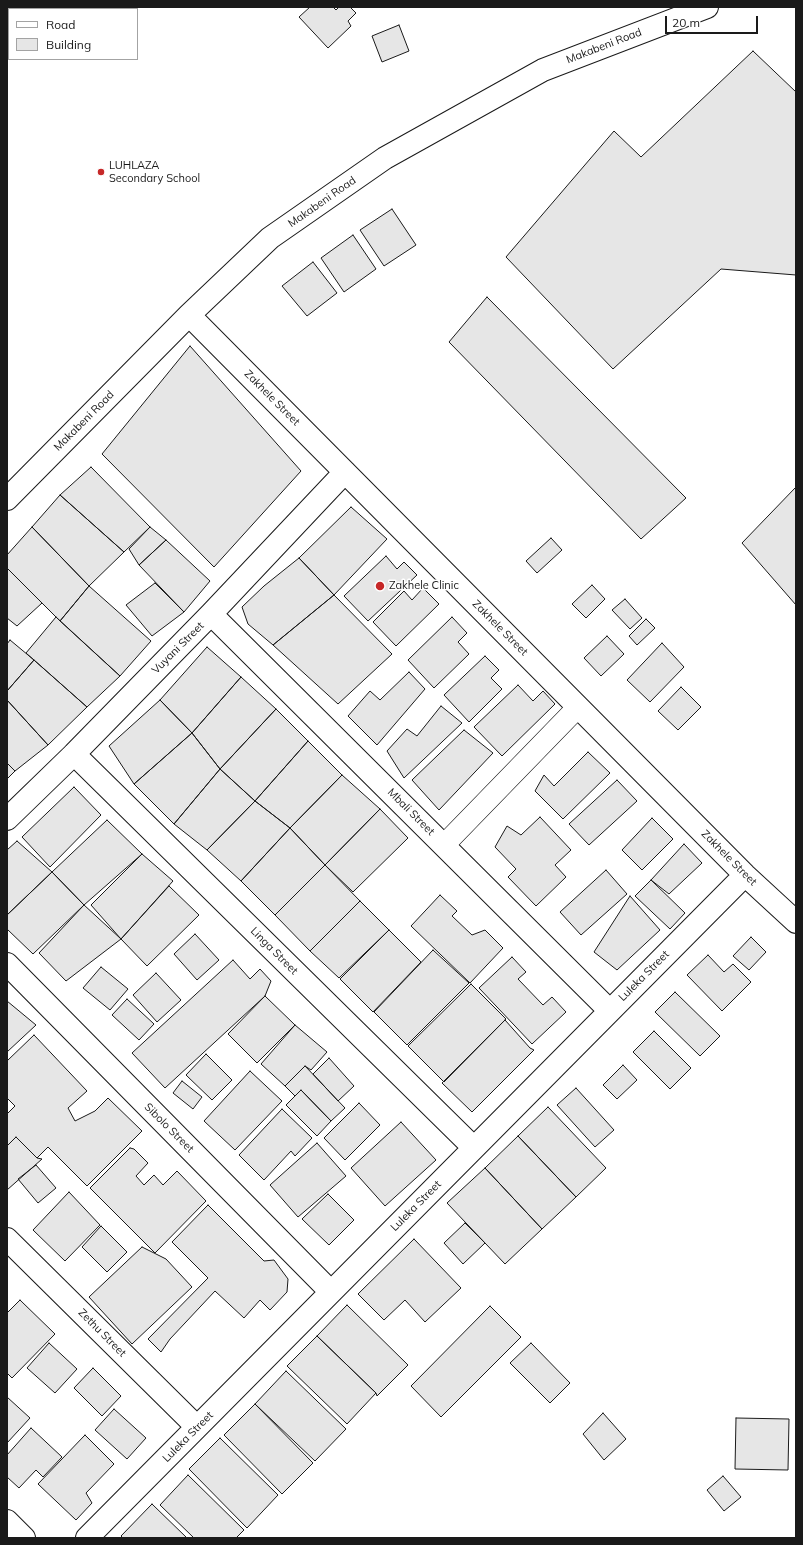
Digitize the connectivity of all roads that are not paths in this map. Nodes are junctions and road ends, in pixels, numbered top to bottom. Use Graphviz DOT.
graph roads {
  1 [pos="707,7"];
  2 [pos="189,315"];
  3 [pos="345,472"];
  4 [pos="7,499"];
  5 [pos="211,614"];
  6 [pos="578,707"];
  7 [pos="74,754"];
  8 [pos="7,819"];
  9 [pos="444,845"];
  10 [pos="745,875"];
  11 [pos="796,922"];
  12 [pos="7,964"];
  13 [pos="610,1011"];
  14 [pos="474,1148"];
  15 [pos="7,1239"];
  16 [pos="332,1292"];
  17 [pos="197,1427"];
  18 [pos="7,1521"];
  19 [pos="24,1538"];
  20 [pos="87,1538"];
  1 -- 2 [label="street, Makabeni Road"];
  2 -- 3 [label="street, Zakhele Street"];
  2 -- 4 [label="street, Makabeni Road"];
  3 -- 5 [label="street, Vuyani Street"];
  3 -- 6 [label="street, Zakhele Street"];
  5 -- 7 [label="street, Vuyani Street"];
  5 -- 9 [label="street, Mbali Street"];
  6 -- 9 [label="street"];
  6 -- 10 [label="street, Zakhele Street"];
  7 -- 8 [label="street, Vuyani Street"];
  7 -- 14 [label="street, Linga Street"];
  9 -- 13 [label="street, Mbali Street"];
  10 -- 11 [label="street, Zakhele Street"];
  10 -- 13 [label="street, Luleka Street"];
  12 -- 16 [label="street, Sibolo Street"];
  13 -- 14 [label="street, Luleka Street"];
  14 -- 16 [label="street, Luleka Street"];
  15 -- 17 [label="street, Zethu Street"];
  16 -- 17 [label="street, Luleka Street"];
  17 -- 20 [label="street, Luleka Street"];
  18 -- 19 [label="street"];
}
